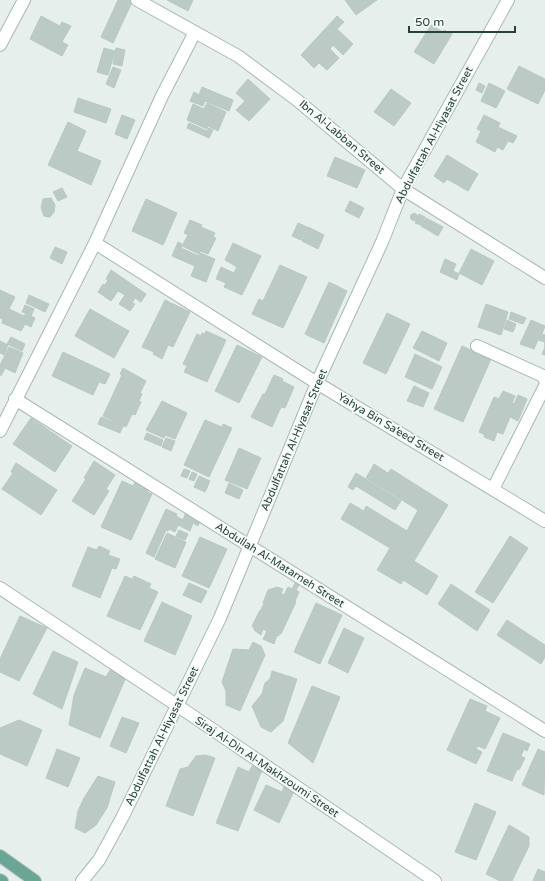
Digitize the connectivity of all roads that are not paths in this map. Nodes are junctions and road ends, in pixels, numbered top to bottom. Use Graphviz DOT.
graph roads {
  1 [pos="24,0"];
  2 [pos="137,0"];
  3 [pos="508,0"];
  4 [pos="195,32"];
  5 [pos="0,46"];
  6 [pos="403,189"];
  7 [pos="95,243"];
  8 [pos="545,278"];
  9 [pos="477,346"];
  10 [pos="545,380"];
  11 [pos="317,383"];
  12 [pos="545,386"];
  13 [pos="15,399"];
  14 [pos="0,430"];
  15 [pos="493,490"];
  16 [pos="545,521"];
  17 [pos="250,546"];
  18 [pos="0,588"];
  19 [pos="178,706"];
  20 [pos="545,731"];
  21 [pos="0,856"];
  22 [pos="36,881"];
  23 [pos="82,881"];
  24 [pos="435,881"];
  1 -- 5 [label="street"];
  2 -- 4 [label="street, Ibn Al-Labban Street"];
  3 -- 6 [label="street, Abdulfattah Al-Hiyasat Street"];
  4 -- 6 [label="street, Ibn Al-Labban Street"];
  4 -- 7 [label="street"];
  6 -- 8 [label="street, Ibn Al-Labban Street"];
  6 -- 11 [label="street, Abdulfattah Al-Hiyasat Street"];
  7 -- 11 [label="street, Yahya Bin Sa‘eed Street"];
  7 -- 13 [label="street"];
  9 -- 10 [label="street"];
  11 -- 15 [label="street, Yahya Bin Sa‘eed Street"];
  11 -- 17 [label="street, Abdulfattah Al-Hiyasat Street"];
  12 -- 15 [label="street"];
  13 -- 14 [label="street"];
  13 -- 17 [label="street, Abdullah Al-Matarneh Street"];
  15 -- 16 [label="street, Yahya Bin Sa‘eed Street"];
  17 -- 19 [label="street, Abdulfattah Al-Hiyasat Street"];
  17 -- 20 [label="street, Abdullah Al-Matarneh Street"];
  18 -- 19 [label="street, Siraj Al-Din Al-Makhzoumi Street"];
  19 -- 23 [label="street, Abdulfattah Al-Hiyasat Street"];
  19 -- 24 [label="street, Siraj Al-Din Al-Makhzoumi Street"];
  21 -- 22 [label="main road"];
}
